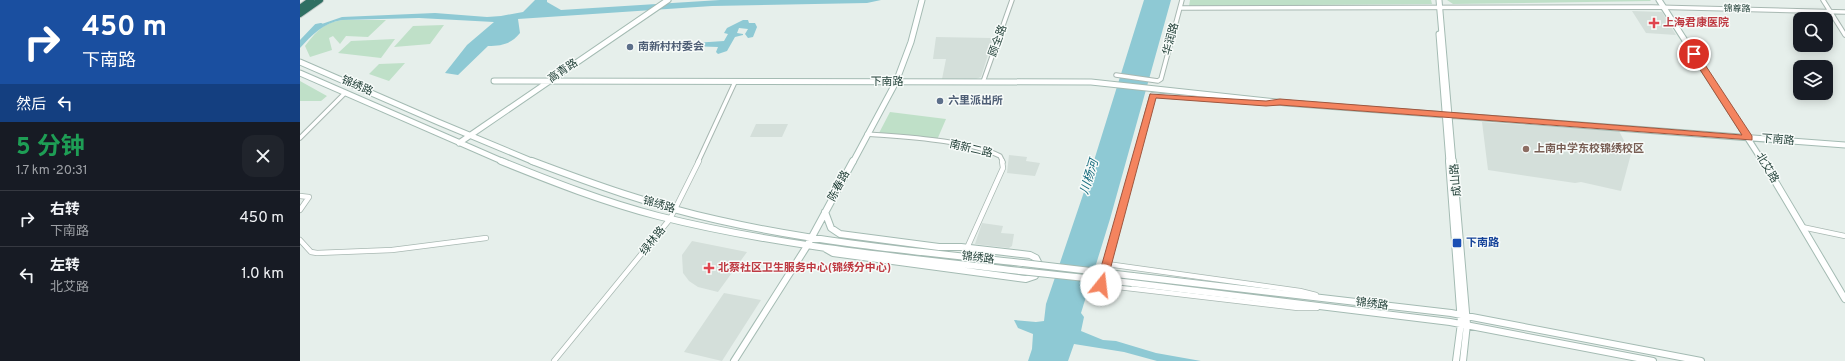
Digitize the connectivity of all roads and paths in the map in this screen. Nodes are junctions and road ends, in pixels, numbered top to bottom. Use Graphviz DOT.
graph roads {
  1 [pos="304,0"];
  2 [pos="311,0"];
  3 [pos="320,0"];
  4 [pos="922,0"];
  5 [pos="1012,0"];
  6 [pos="1182,0"];
  7 [pos="1436,0"];
  8 [pos="1439,0"];
  9 [pos="1659,0"];
  10 [pos="1823,0"];
  11 [pos="666,1"];
  12 [pos="300,3"];
  13 [pos="1663,6"];
  14 [pos="1439,7"];
  15 [pos="300,8"];
  16 [pos="1180,8"];
  17 [pos="1830,11"];
  18 [pos="1845,11"];
  19 [pos="300,14"];
  20 [pos="1845,35"];
  21 [pos="301,62"];
  22 [pos="300,73"];
  23 [pos="1116,75"];
  24 [pos="494,81"];
  25 [pos="550,81"];
  26 [pos="735,82"];
  27 [pos="896,82"];
  28 [pos="983,82"];
  29 [pos="345,92"];
  30 [pos="1280,102"];
  31 [pos="1447,115"];
  32 [pos="867,134"];
  33 [pos="470,135"];
  34 [pos="300,138"];
  35 [pos="1749,138"];
  36 [pos="459,143"];
  37 [pos="1845,145"];
  38 [pos="300,196"];
  39 [pos="300,210"];
  40 [pos="676,210"];
  41 [pos="825,212"];
  42 [pos="670,219"];
  43 [pos="1802,227"];
  44 [pos="1845,236"];
  45 [pos="812,237"];
  46 [pos="486,238"];
  47 [pos="300,240"];
  48 [pos="807,246"];
  49 [pos="822,247"];
  50 [pos="967,248"];
  51 [pos="1107,264"];
  52 [pos="1845,299"];
  53 [pos="1338,300"];
  54 [pos="1337,308"];
  55 [pos="1463,316"];
  56 [pos="1464,324"];
  57 [pos="554,361"];
  58 [pos="734,361"];
  59 [pos="1456,361"];
  60 [pos="1463,361"];
  61 [pos="1653,361"];
  62 [pos="1701,361"];
  1 -- 12 [label="highway"];
  2 -- 15 [label="highway"];
  3 -- 19 [label="highway"];
  4 -- 27 [label="main road, 陈春路"];
  5 -- 28 [label="street, 顾全路"];
  6 -- 16 [label="street, 华润路"];
  7 -- 14 [label="main road, 成山路"];
  8 -- 14 [label="main road, 成山路"];
  9 -- 13 [label="main road, 北艾路"];
  10 -- 17 [label="street"];
  11 -- 25 [label="main road, 高青路"];
  13 -- 14 [label="street, 锦尊路"];
  13 -- 17 [label="street, 锦尊路"];
  13 -- 35 [label="main road, 北艾路"];
  14 -- 16 [label="street, 锦尊路"];
  14 -- 31 [label="main road, 成山路"];
  16 -- 23 [label="street, 华润路"];
  17 -- 18 [label="street, 锦尊路"];
  17 -- 20 [label="street"];
  21 -- 33 [label="main road, 锦绣路"];
  22 -- 29 [label="main road, 锦绣路"];
  24 -- 25 [label="main road, 下南路"];
  25 -- 26 [label="main road, 下南路"];
  25 -- 33 [label="main road, 高青路"];
  26 -- 27 [label="main road, 下南路"];
  26 -- 40 [label="street, 绿林路"];
  27 -- 28 [label="main road, 下南路"];
  27 -- 32 [label="main road, 陈春路"];
  28 -- 30 [label="main road, 下南路"];
  29 -- 34 [label="street"];
  29 -- 36 [label="main road, 锦绣路"];
  30 -- 31 [label="main road, 下南路"];
  30 -- 51 [label="street, 下南路"];
  31 -- 35 [label="main road, 下南路"];
  31 -- 55 [label="main road, 成山路"];
  32 -- 41 [label="main road, 陈春路"];
  32 -- 50 [label="street, 南新二路"];
  33 -- 36 [label="main road, 高青路"];
  33 -- 40 [label="main road, 锦绣路"];
  35 -- 37 [label="main road, 下南路"];
  35 -- 43 [label="main road, 北艾路"];
  36 -- 42 [label="main road, 锦绣路"];
  38 -- 39 [label="street"];
  40 -- 42 [label="street, 绿林路"];
  40 -- 45 [label="main road, 锦绣路"];
  41 -- 45 [label="main road, 陈春路"];
  41 -- 50 [label="main road, 锦绣路"];
  42 -- 48 [label="main road, 锦绣路"];
  42 -- 57 [label="street, 绿林路"];
  43 -- 44 [label="street"];
  43 -- 52 [label="main road, 北艾路"];
  45 -- 48 [label="main road, 陈春路"];
  45 -- 53 [label="main road, 锦绣路, bridge"];
  46 -- 47 [label="street"];
  48 -- 49 [label="main road, 锦绣路"];
  48 -- 58 [label="main road, 陈春路"];
  49 -- 50 [label="main road, 锦绣路"];
  49 -- 54 [label="main road, 锦绣路, bridge"];
  51 -- 53 [label="street"];
  51 -- 54 [label="street"];
  53 -- 55 [label="main road, 锦绣路"];
  54 -- 56 [label="main road, 锦绣路"];
  55 -- 56 [label="main road, 成山路"];
  55 -- 62 [label="main road, 锦绣路"];
  56 -- 59 [label="main road, 成山路"];
  56 -- 60 [label="main road, 成山路"];
  56 -- 61 [label="main road, 锦绣路"];
}
